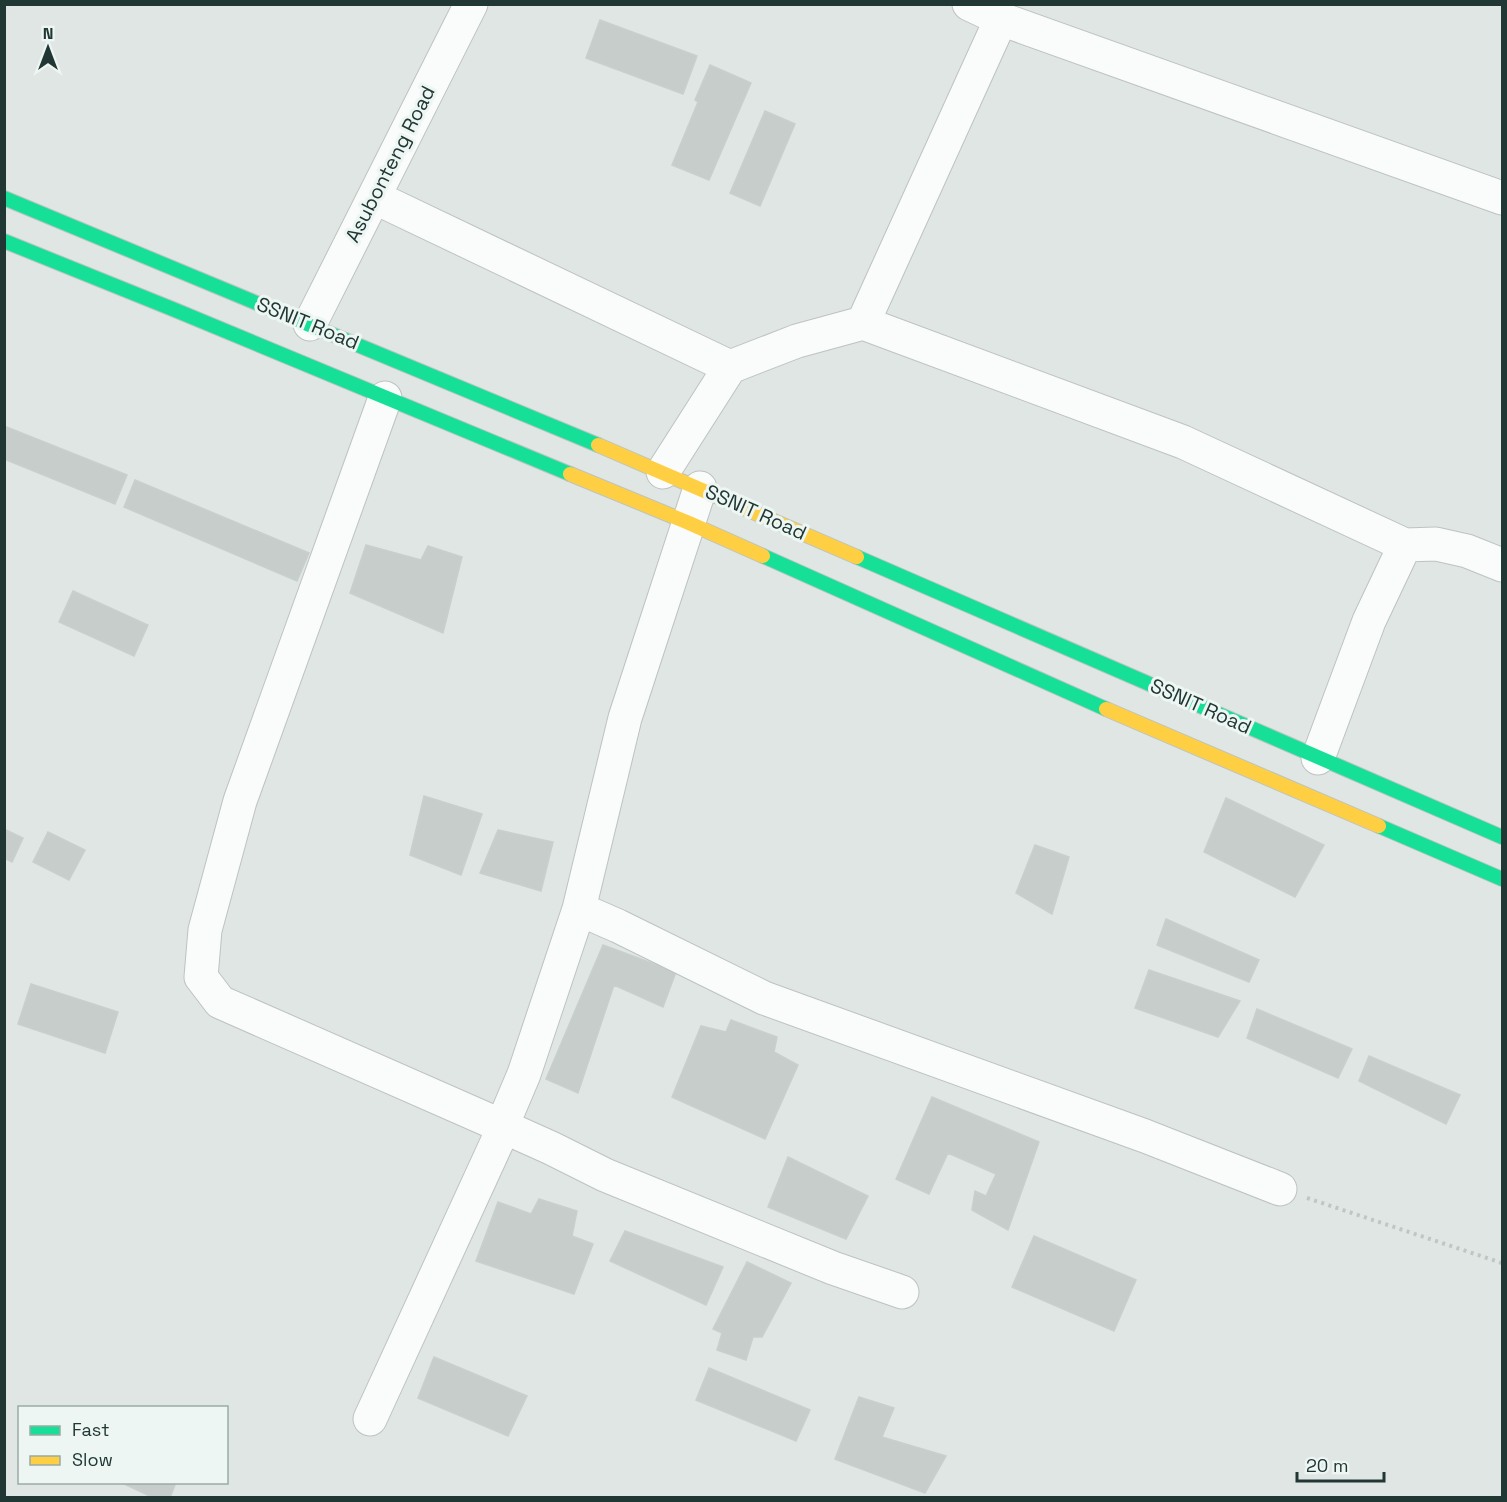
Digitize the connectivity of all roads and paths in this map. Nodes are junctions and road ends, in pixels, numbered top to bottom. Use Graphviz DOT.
graph roads {
  1 [pos="471,4"];
  2 [pos="969,4"];
  3 [pos="1001,19"];
  4 [pos="374,197"];
  5 [pos="4,198"];
  6 [pos="1503,198"];
  7 [pos="4,241"];
  8 [pos="863,323"];
  9 [pos="310,324"];
  10 [pos="730,367"];
  11 [pos="385,398"];
  12 [pos="663,472"];
  13 [pos="700,488"];
  14 [pos="689,524"];
  15 [pos="1405,545"];
  16 [pos="1503,564"];
  17 [pos="1318,758"];
  18 [pos="1503,837"];
  19 [pos="1503,879"];
  20 [pos="579,909"];
  21 [pos="503,1127"];
  22 [pos="1280,1189"];
  23 [pos="1503,1263"];
  24 [pos="902,1292"];
  25 [pos="370,1419"];
  1 -- 4 [label="street, Asubonteng Road"];
  2 -- 3 [label="street"];
  3 -- 6 [label="street"];
  3 -- 8 [label="street"];
  4 -- 9 [label="street, Asubonteng Road"];
  4 -- 10 [label="street"];
  5 -- 9 [label="street, SSNIT Road"];
  7 -- 11 [label="street, SSNIT Road"];
  8 -- 10 [label="street"];
  8 -- 15 [label="street"];
  9 -- 12 [label="street, SSNIT Road"];
  10 -- 12 [label="street"];
  11 -- 14 [label="street, SSNIT Road"];
  11 -- 21 [label="street"];
  12 -- 13 [label="street, SSNIT Road"];
  13 -- 14 [label="street"];
  13 -- 17 [label="street, SSNIT Road"];
  14 -- 19 [label="street, SSNIT Road"];
  14 -- 20 [label="street"];
  15 -- 16 [label="street"];
  15 -- 17 [label="street"];
  17 -- 18 [label="street, SSNIT Road"];
  20 -- 21 [label="street"];
  20 -- 22 [label="street"];
  21 -- 24 [label="street"];
  21 -- 25 [label="street"];
  22 -- 23 [label="path"];
}
